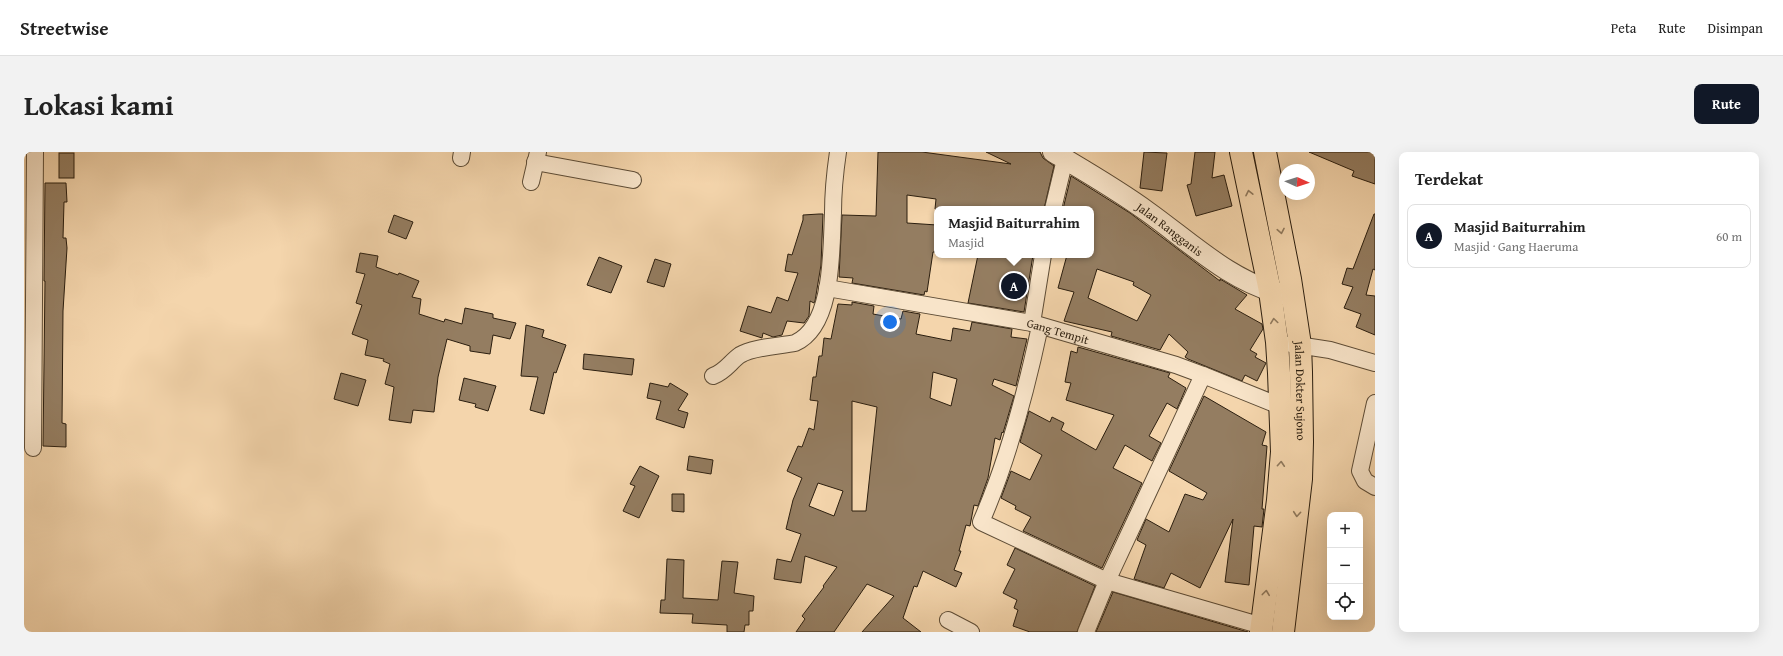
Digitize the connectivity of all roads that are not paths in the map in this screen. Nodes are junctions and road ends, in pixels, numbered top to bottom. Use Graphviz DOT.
graph roads {
  1 [pos="36,152"];
  2 [pos="838,152"];
  3 [pos="1241,152"];
  4 [pos="1265,152"];
  5 [pos="1059,156"];
  6 [pos="537,157"];
  7 [pos="633,180"];
  8 [pos="531,182"];
  9 [pos="30,188"];
  10 [pos="1053,206"];
  11 [pos="1043,258"];
  12 [pos="827,288"];
  13 [pos="1270,291"];
  14 [pos="1292,296"];
  15 [pos="1036,324"];
  16 [pos="1277,342"];
  17 [pos="1300,345"];
  18 [pos="1375,362"];
  19 [pos="1203,375"];
  20 [pos="713,376"];
  21 [pos="1375,403"];
  22 [pos="1280,406"];
  23 [pos="33,448"];
  24 [pos="1375,487"];
  25 [pos="1107,581"];
  26 [pos="948,620"];
  27 [pos="1262,629"];
  28 [pos="971,632"];
  29 [pos="1086,632"];
  30 [pos="1283,632"];
  1 -- 9 [label="street"];
  2 -- 12 [label="street"];
  13 -- 3 [label="highway, one-way"];
  4 -- 14 [label="highway, Jalan Dokter Sujono, one-way"];
  5 -- 10 [label="street"];
  5 -- 13 [label="street, Jalan Rangganis"];
  6 -- 7 [label="street"];
  6 -- 8 [label="street"];
  9 -- 23 [label="street"];
  11 -- 15 [label="street"];
  12 -- 15 [label="street, Gang Tempit"];
  12 -- 20 [label="street"];
  13 -- 14 [label="street, Jalan Rangganis"];
  16 -- 13 [label="highway, one-way"];
  14 -- 17 [label="highway, Jalan Dokter Sujono"];
  15 -- 19 [label="street, Gang Tempit"];
  15 -- 25 [label="street"];
  16 -- 17 [label="street"];
  16 -- 22 [label="highway"];
  17 -- 18 [label="street"];
  17 -- 30 [label="highway, Jalan Dokter Sujono, one-way"];
  19 -- 22 [label="street, Gang Tempit"];
  19 -- 25 [label="street"];
  21 -- 24 [label="street"];
  27 -- 22 [label="highway, one-way"];
  25 -- 27 [label="street"];
  25 -- 29 [label="street"];
  26 -- 28 [label="street"];
}
